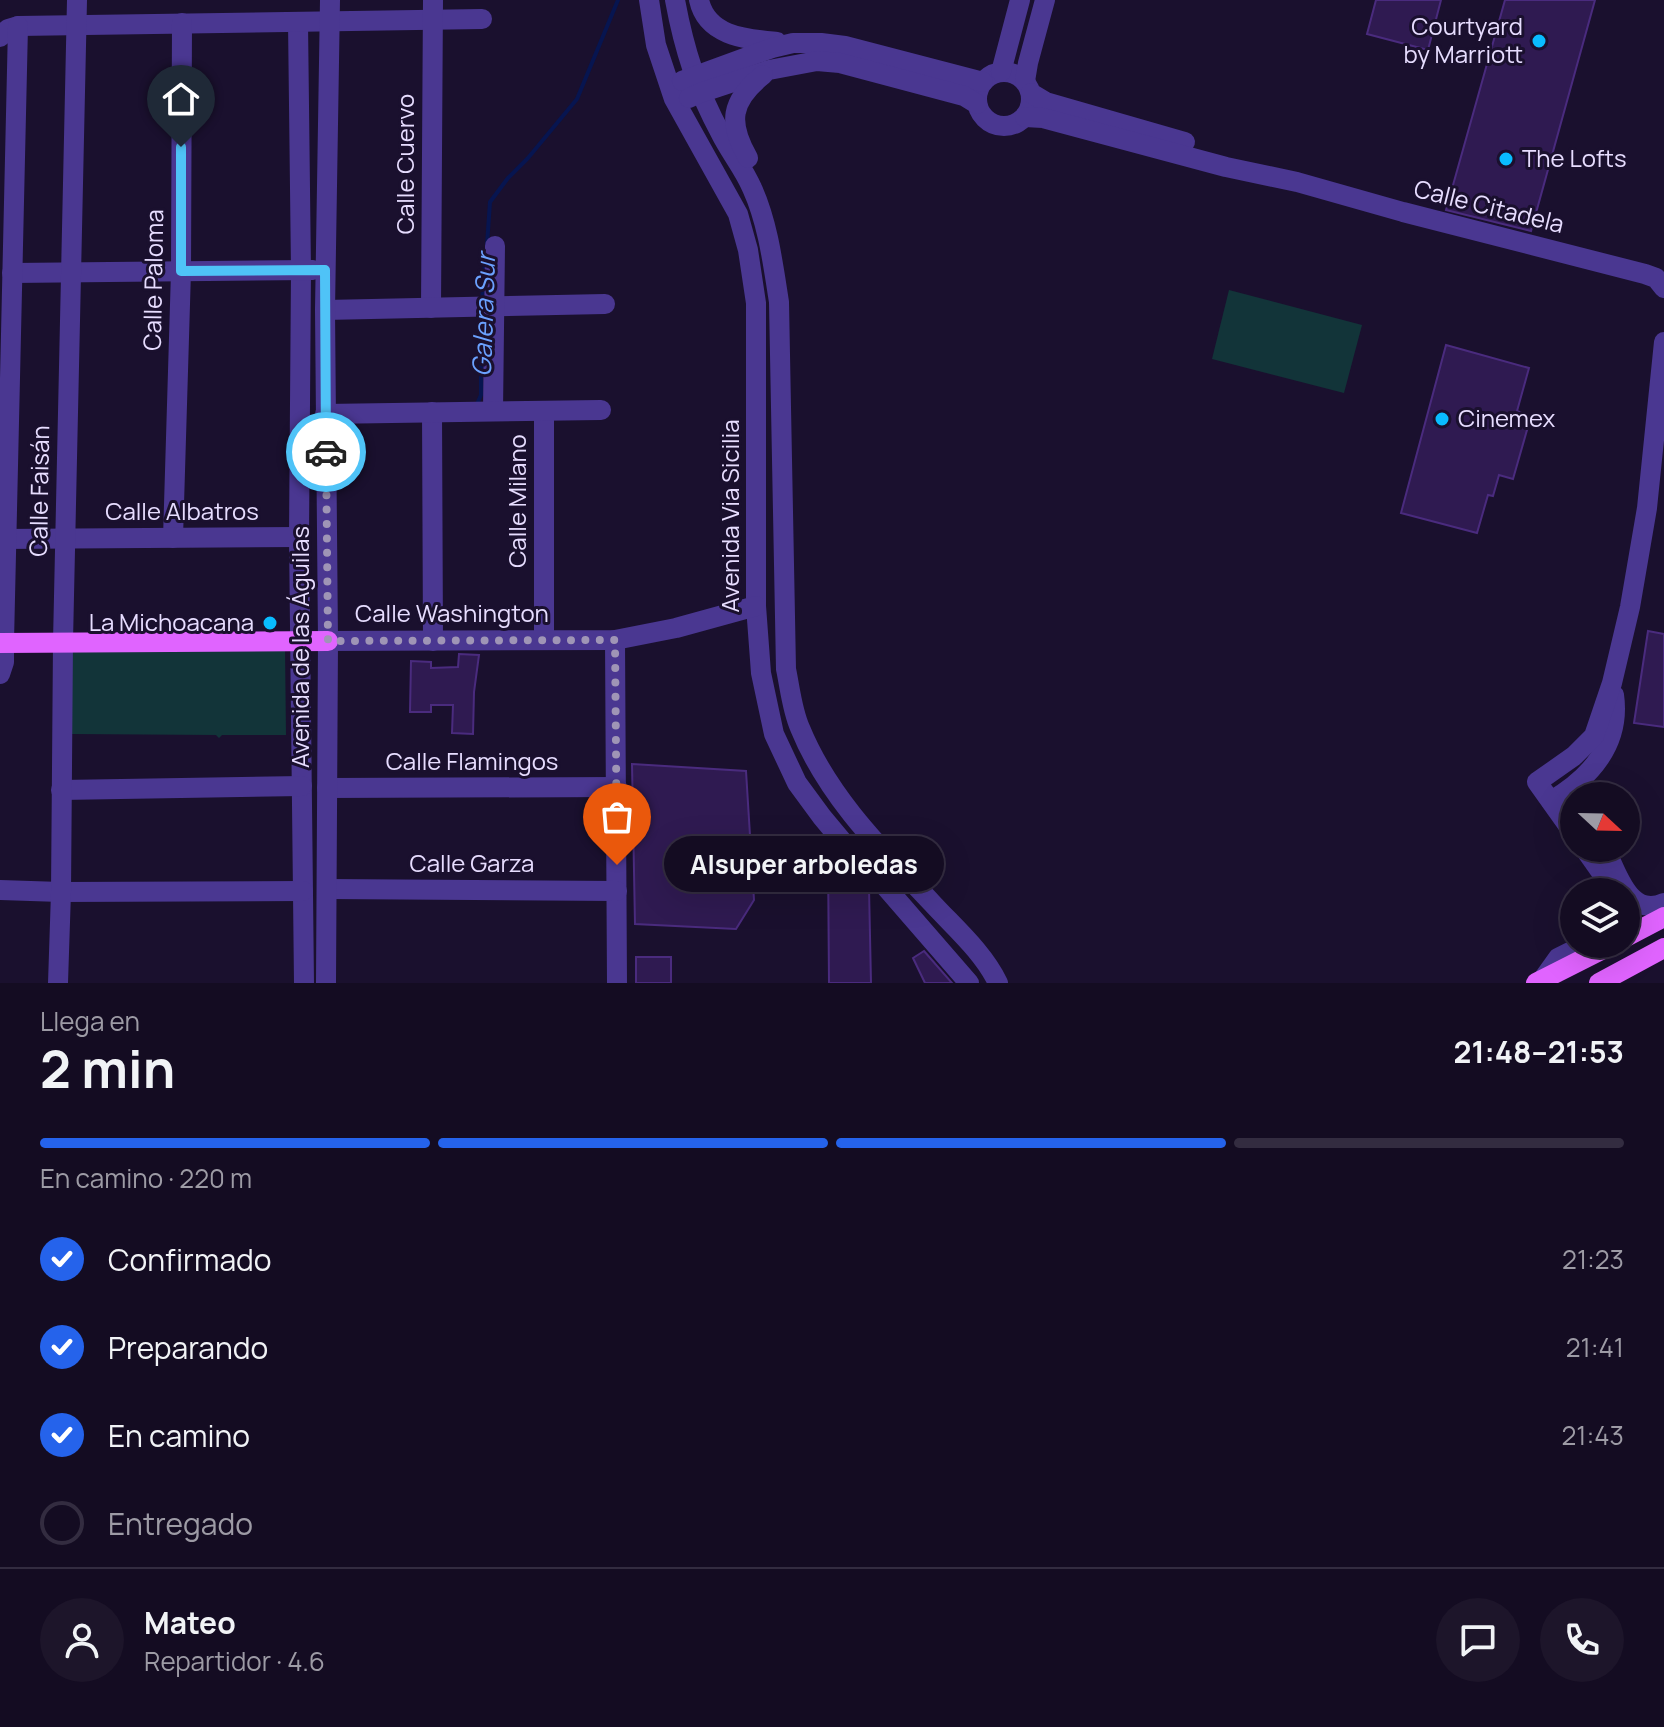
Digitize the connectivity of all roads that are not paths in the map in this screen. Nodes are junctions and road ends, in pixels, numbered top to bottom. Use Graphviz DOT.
graph roads {
  1 [pos="77,0"];
  2 [pos="330,0"];
  3 [pos="649,0"];
  4 [pos="675,0"];
  5 [pos="699,0"];
  6 [pos="1020,0"];
  7 [pos="1045,0"];
  8 [pos="433,10"];
  9 [pos="482,19"];
  10 [pos="298,22"];
  11 [pos="328,22"];
  12 [pos="182,23"];
  13 [pos="77,25"];
  14 [pos="9,31"];
  15 [pos="793,43"];
  16 [pos="769,70"];
  17 [pos="1001,72"];
  18 [pos="983,82"];
  19 [pos="697,84"];
  20 [pos="1028,87"];
  21 [pos="674,95"];
  22 [pos="977,104"];
  23 [pos="1025,117"];
  24 [pos="1297,182"];
  25 [pos="762,217"];
  26 [pos="6,227"];
  27 [pos="495,246"];
  28 [pos="325,270"];
  29 [pos="181,271"];
  30 [pos="301,271"];
  31 [pos="70,272"];
  32 [pos="12,273"];
  33 [pos="1664,288"];
  34 [pos="605,304"];
  35 [pos="494,306"];
  36 [pos="431,308"];
  37 [pos="325,310"];
  38 [pos="5,324"];
  39 [pos="1664,342"];
  40 [pos="601,410"];
  41 [pos="493,411"];
  42 [pos="544,411"];
  43 [pos="432,412"];
  44 [pos="325,414"];
  45 [pos="4,432"];
  46 [pos="299,537"];
  47 [pos="3,538"];
  48 [pos="66,538"];
  49 [pos="173,538"];
  50 [pos="756,606"];
  51 [pos="544,640"];
  52 [pos="615,640"];
  53 [pos="301,641"];
  54 [pos="328,641"];
  55 [pos="433,641"];
  56 [pos="2,642"];
  57 [pos="63,642"];
  58 [pos="0,674"];
  59 [pos="1612,683"];
  60 [pos="1555,769"];
  61 [pos="1564,782"];
  62 [pos="1581,782"];
  63 [pos="302,786"];
  64 [pos="617,787"];
  65 [pos="327,788"];
  66 [pos="61,790"];
  67 [pos="1560,810"];
  68 [pos="1611,862"];
  69 [pos="327,889"];
  70 [pos="0,890"];
  71 [pos="303,891"];
  72 [pos="617,891"];
  73 [pos="61,892"];
  74 [pos="1664,903"];
  75 [pos="1664,917"];
  76 [pos="1640,930"];
  77 [pos="1664,948"];
  78 [pos="1560,957"];
  79 [pos="1585,958"];
  80 [pos="1540,981"];
  81 [pos="58,983"];
  82 [pos="304,983"];
  83 [pos="326,983"];
  84 [pos="617,983"];
  85 [pos="969,983"];
  86 [pos="998,983"];
  87 [pos="1599,983"];
  1 -- 13 [label="street, Calle Faisán"];
  2 -- 11 [label="street, Avenida de las Águilas"];
  3 -- 21 [label="street, Avenida Via Sicilia"];
  4 -- 19 [label="street, Avenida Via Sicilia"];
  5 -- 15 [label="street"];
  6 -- 17 [label="street"];
  7 -- 20 [label="street"];
  8 -- 9 [label="street"];
  8 -- 11 [label="street"];
  8 -- 36 [label="street, Calle Cuervo"];
  10 -- 11 [label="street"];
  10 -- 12 [label="street"];
  10 -- 30 [label="street, Avenida de las Águilas"];
  11 -- 28 [label="street, Avenida de las Águilas"];
  12 -- 13 [label="street"];
  12 -- 29 [label="street, Calle Paloma"];
  13 -- 14 [label="street"];
  13 -- 31 [label="street, Calle Faisán"];
  14 -- 26 [label="street"];
  15 -- 18 [label="street"];
  15 -- 19 [label="street"];
  16 -- 19 [label="street"];
  16 -- 22 [label="street"];
  16 -- 25 [label="street"];
  17 -- 18 [label="street"];
  17 -- 20 [label="street"];
  18 -- 22 [label="street"];
  19 -- 21 [label="street"];
  19 -- 25 [label="street, Avenida Via Sicilia"];
  20 -- 23 [label="street"];
  20 -- 24 [label="street, Calle Citadela"];
  21 -- 50 [label="street, Avenida Via Sicilia"];
  22 -- 23 [label="street"];
  23 -- 24 [label="street, Calle Citadela"];
  24 -- 33 [label="street, Calle Citadela"];
  25 -- 86 [label="street, Avenida Via Sicilia"];
  26 -- 32 [label="street"];
  27 -- 35 [label="street, Calle Milano"];
  28 -- 30 [label="street"];
  28 -- 37 [label="street, Avenida de las Águilas"];
  29 -- 30 [label="street"];
  29 -- 31 [label="street"];
  29 -- 49 [label="street, Calle Paloma"];
  30 -- 46 [label="street, Avenida de las Águilas"];
  31 -- 32 [label="street"];
  31 -- 48 [label="street, Calle Faisán"];
  32 -- 38 [label="street"];
  34 -- 35 [label="street"];
  35 -- 36 [label="street"];
  35 -- 41 [label="street, Calle Milano"];
  36 -- 37 [label="street"];
  37 -- 44 [label="street, Avenida de las Águilas"];
  38 -- 45 [label="street"];
  39 -- 59 [label="street"];
  40 -- 42 [label="street"];
  41 -- 42 [label="street"];
  41 -- 43 [label="street"];
  42 -- 51 [label="street, Calle Milano"];
  43 -- 44 [label="street"];
  43 -- 55 [label="street"];
  44 -- 54 [label="street, Avenida de las Águilas"];
  45 -- 47 [label="street"];
  46 -- 49 [label="street, Calle Albatros"];
  46 -- 53 [label="street, Avenida de las Águilas"];
  47 -- 48 [label="street, Calle Albatros"];
  47 -- 56 [label="street"];
  48 -- 49 [label="street, Calle Albatros"];
  48 -- 57 [label="street, Calle Faisán"];
  50 -- 52 [label="street, Calle Washington"];
  50 -- 85 [label="street, Avenida Via Sicilia"];
  51 -- 52 [label="street, Calle Washington"];
  51 -- 55 [label="street, Calle Washington"];
  52 -- 64 [label="street"];
  53 -- 54 [label="main road, Calle Washington"];
  53 -- 57 [label="main road, Calle Washington"];
  53 -- 63 [label="street, Avenida de las Águilas"];
  54 -- 55 [label="street, Calle Washington"];
  54 -- 65 [label="street, Avenida de las Águilas"];
  56 -- 57 [label="main road, Calle Washington"];
  56 -- 58 [label="street"];
  57 -- 66 [label="street, Calle Faisán"];
  59 -- 60 [label="street"];
  59 -- 62 [label="street"];
  60 -- 61 [label="street"];
  60 -- 67 [label="street"];
  63 -- 66 [label="street"];
  63 -- 71 [label="street, Avenida de las Águilas"];
  64 -- 65 [label="street, Calle Flamingos"];
  64 -- 72 [label="street"];
  65 -- 69 [label="street, Avenida de las Águilas"];
  66 -- 73 [label="street, Calle Faisán"];
  68 -- 74 [label="street"];
  69 -- 72 [label="street, Calle Garza"];
  69 -- 83 [label="street, Avenida de las Águilas"];
  70 -- 73 [label="street"];
  71 -- 73 [label="street"];
  71 -- 82 [label="street, Avenida de las Águilas"];
  72 -- 84 [label="street"];
  73 -- 81 [label="street, Calle Faisán"];
  75 -- 76 [label="main road"];
  77 -- 87 [label="main road"];
  78 -- 80 [label="street"];
  79 -- 80 [label="main road"];
}
